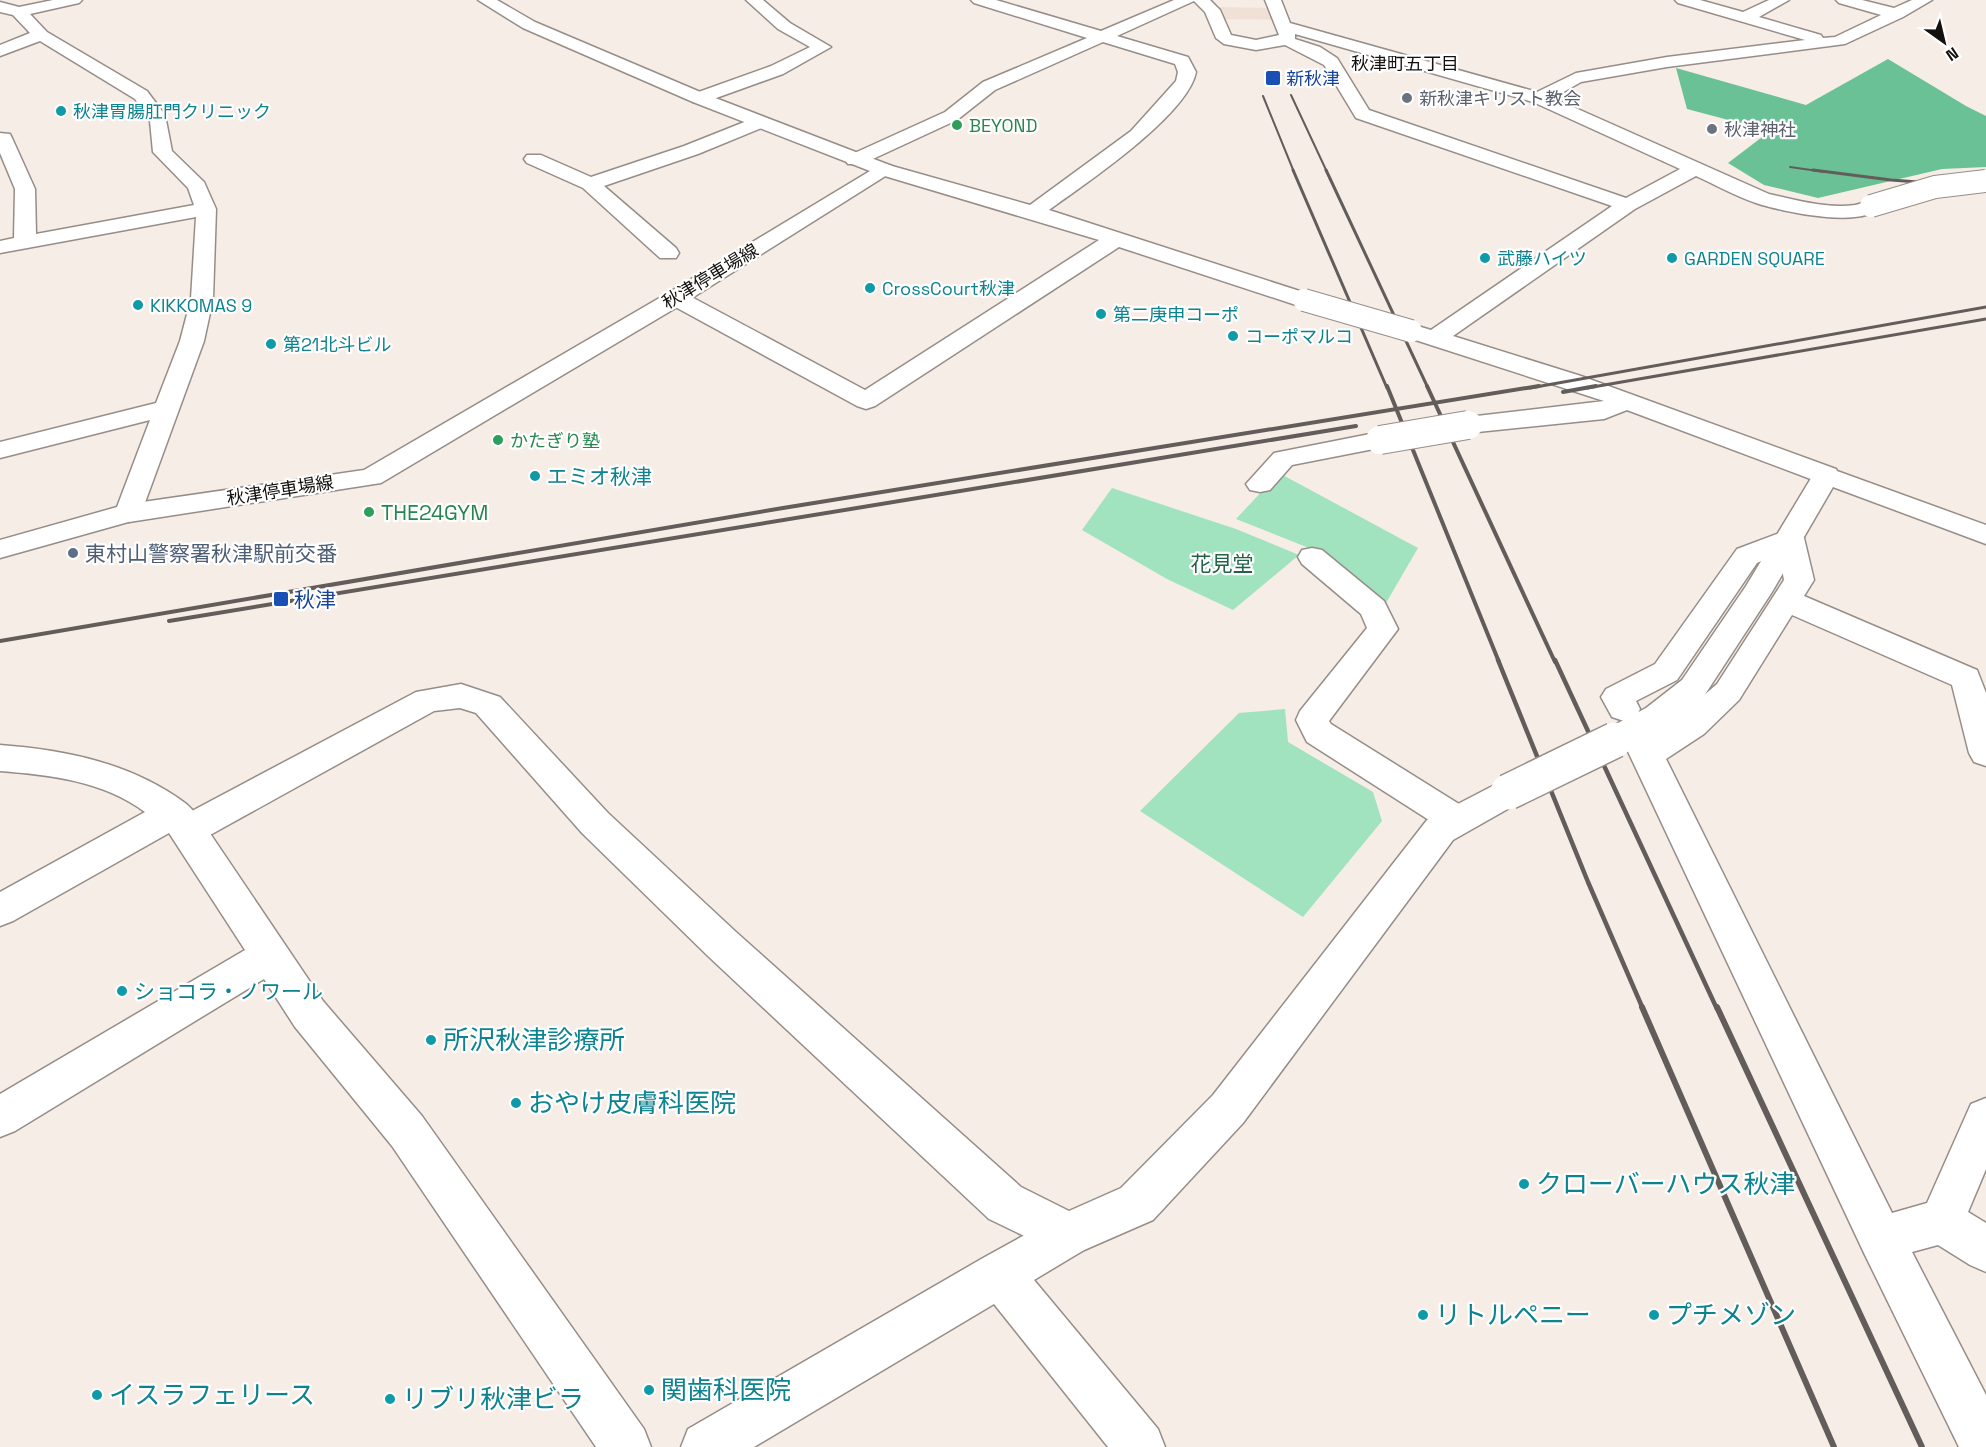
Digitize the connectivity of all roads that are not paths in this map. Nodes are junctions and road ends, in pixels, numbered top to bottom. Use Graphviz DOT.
graph roads {
  1 [pos="74,0"];
  2 [pos="486,0"];
  3 [pos="754,0"];
  4 [pos="980,0"];
  5 [pos="1187,0"];
  6 [pos="1201,0"];
  7 [pos="1273,0"];
  8 [pos="1683,0"];
  9 [pos="1781,0"];
  10 [pos="1844,0"];
  11 [pos="1924,0"];
  12 [pos="9,10"];
  13 [pos="1897,14"];
  14 [pos="1744,18"];
  15 [pos="1284,33"];
  16 [pos="41,35"];
  17 [pos="1101,36"];
  18 [pos="1828,42"];
  19 [pos="0,51"];
  20 [pos="699,98"];
  21 [pos="1539,98"];
  22 [pos="757,123"];
  23 [pos="3,138"];
  24 [pos="534,159"];
  25 [pos="855,160"];
  26 [pos="1696,168"];
  27 [pos="885,170"];
  28 [pos="1986,181"];
  29 [pos="590,184"];
  30 [pos="1628,205"];
  31 [pos="206,209"];
  32 [pos="1033,212"];
  33 [pos="1116,238"];
  34 [pos="25,242"];
  35 [pos="0,247"];
  36 [pos="668,253"];
  37 [pos="675,298"];
  38 [pos="1423,334"];
  39 [pos="1626,401"];
  40 [pos="165,409"];
  41 [pos="0,450"];
  42 [pos="1826,476"];
  43 [pos="1260,484"];
  44 [pos="129,513"];
  45 [pos="1986,535"];
  46 [pos="1790,538"];
  47 [pos="0,549"];
  48 [pos="1312,557"];
  49 [pos="1788,601"];
  50 [pos="1632,737"];
  51 [pos="1986,753"];
  52 [pos="0,758"];
  53 [pos="1455,819"];
  54 [pos="181,822"];
  55 [pos="0,909"];
  56 [pos="270,955"];
  57 [pos="0,1118"];
  58 [pos="1986,1118"];
  59 [pos="1942,1221"];
  60 [pos="1068,1234"];
  61 [pos="1881,1239"];
  62 [pos="1986,1249"];
  63 [pos="999,1274"];
  64 [pos="626,1447"];
  65 [pos="706,1447"];
  66 [pos="1140,1447"];
  67 [pos="1986,1447"];
  1 -- 12 [label="street"];
  2 -- 20 [label="street"];
  3 -- 20 [label="street"];
  4 -- 17 [label="street"];
  5 -- 17 [label="street"];
  6 -- 15 [label="street"];
  7 -- 15 [label="street"];
  8 -- 14 [label="street"];
  9 -- 14 [label="street"];
  10 -- 13 [label="street"];
  11 -- 13 [label="street"];
  12 -- 16 [label="street"];
  13 -- 18 [label="street"];
  14 -- 18 [label="street"];
  15 -- 21 [label="street"];
  15 -- 30 [label="street"];
  16 -- 19 [label="street"];
  16 -- 31 [label="street"];
  17 -- 25 [label="street"];
  17 -- 32 [label="street"];
  18 -- 21 [label="street"];
  20 -- 22 [label="street"];
  21 -- 26 [label="street"];
  22 -- 25 [label="street"];
  22 -- 29 [label="street"];
  23 -- 34 [label="street"];
  24 -- 29 [label="street"];
  25 -- 27 [label="street"];
  26 -- 28 [label="street, bridge"];
  26 -- 30 [label="street"];
  27 -- 32 [label="street"];
  27 -- 37 [label="street, 秋津停車場線"];
  29 -- 36 [label="street"];
  30 -- 38 [label="street"];
  31 -- 34 [label="street"];
  31 -- 40 [label="street"];
  32 -- 33 [label="street"];
  33 -- 37 [label="street"];
  33 -- 38 [label="street, bridge"];
  34 -- 35 [label="street"];
  37 -- 44 [label="street, 秋津停車場線"];
  38 -- 39 [label="street"];
  39 -- 42 [label="street"];
  39 -- 43 [label="street, bridge"];
  40 -- 41 [label="street"];
  40 -- 44 [label="street"];
  42 -- 45 [label="street"];
  42 -- 46 [label="street"];
  44 -- 47 [label="street, 秋津停車場線"];
  46 -- 49 [label="street"];
  46 -- 50 [label="street"];
  48 -- 53 [label="street"];
  49 -- 50 [label="street"];
  49 -- 51 [label="street"];
  50 -- 53 [label="street, bridge"];
  50 -- 61 [label="street"];
  52 -- 54 [label="street"];
  53 -- 60 [label="street"];
  54 -- 55 [label="street"];
  54 -- 56 [label="street"];
  54 -- 60 [label="street"];
  56 -- 57 [label="street"];
  56 -- 64 [label="street"];
  58 -- 59 [label="street"];
  59 -- 61 [label="street"];
  59 -- 62 [label="street"];
  60 -- 63 [label="street"];
  61 -- 67 [label="street"];
  63 -- 65 [label="street"];
  63 -- 66 [label="street"];
}
